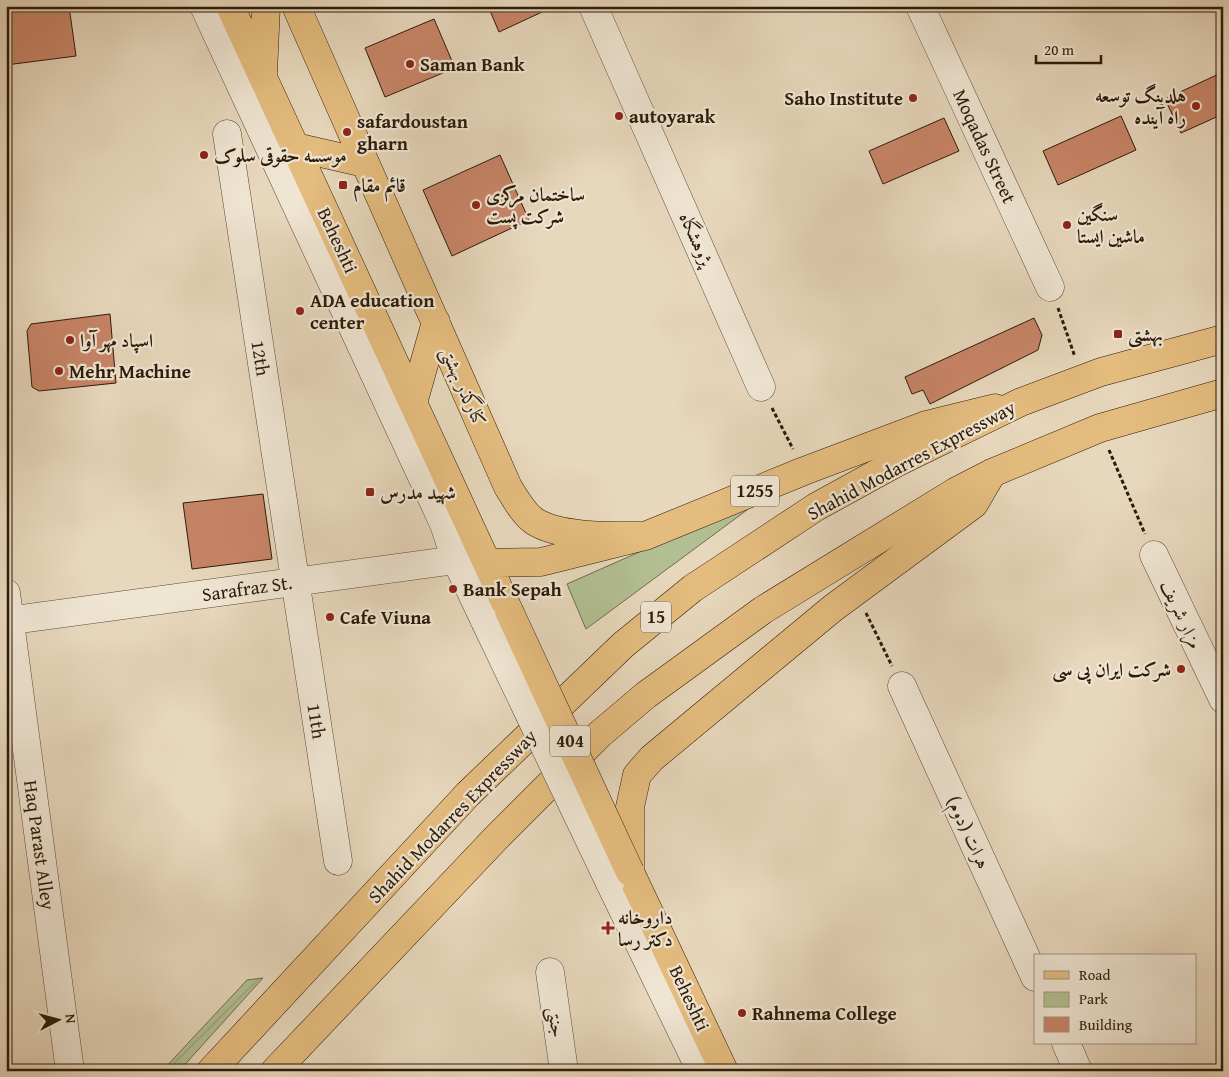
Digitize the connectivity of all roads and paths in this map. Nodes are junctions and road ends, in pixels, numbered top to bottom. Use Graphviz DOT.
graph roads {
  1 [pos="204,6"];
  2 [pos="230,6"];
  3 [pos="266,6"];
  4 [pos="296,6"];
  5 [pos="594,6"];
  6 [pos="920,6"];
  7 [pos="263,77"];
  8 [pos="227,134"];
  9 [pos="295,147"];
  10 [pos="365,163"];
  11 [pos="1050,287"];
  12 [pos="436,322"];
  13 [pos="1223,340"];
  14 [pos="1083,378"];
  15 [pos="761,387"];
  16 [pos="1223,393"];
  17 [pos="1021,402"];
  18 [pos="414,403"];
  19 [pos="1100,428"];
  20 [pos="804,471"];
  21 [pos="992,474"];
  22 [pos="645,536"];
  23 [pos="1154,555"];
  24 [pos="456,560"];
  25 [pos="487,562"];
  26 [pos="296,582"];
  27 [pos="855,590"];
  28 [pos="6,593"];
  29 [pos="497,616"];
  30 [pos="8,620"];
  31 [pos="902,686"];
  32 [pos="1223,699"];
  33 [pos="338,861"];
  34 [pos="620,877"];
  35 [pos="550,972"];
  36 [pos="1034,975"];
  37 [pos="1066,1044"];
  38 [pos="70,1071"];
  39 [pos="211,1071"];
  40 [pos="275,1071"];
  41 [pos="564,1071"];
  42 [pos="701,1071"];
  43 [pos="724,1071"];
  44 [pos="1078,1071"];
  1 -- 24 [label="street"];
  2 -- 7 [label="main road, Beheshti / 404"];
  3 -- 7 [label="main road"];
  4 -- 10 [label="main road, کنارگذر بهشتی"];
  5 -- 15 [label="street, پژوهشگاه"];
  6 -- 11 [label="street, Moqadas Street"];
  7 -- 9 [label="main road, Beheshti / 404"];
  8 -- 26 [label="street, 12th"];
  9 -- 10 [label="main road"];
  9 -- 18 [label="main road, Beheshti / 404"];
  10 -- 12 [label="main road, کنارگذر بهشتی"];
  11 -- 14 [label="path"];
  12 -- 18 [label="main road"];
  12 -- 22 [label="main road, کنارگذر بهشتی"];
  13 -- 14 [label="main road, Shahid Modarres Expressway / 15"];
  14 -- 17 [label="main road, Shahid Modarres Expressway / 15"];
  15 -- 20 [label="path"];
  16 -- 19 [label="main road"];
  17 -- 20 [label="main road, 1255"];
  17 -- 39 [label="main road, Shahid Modarres Expressway / 15"];
  18 -- 25 [label="main road, Beheshti / 404"];
  19 -- 21 [label="main road"];
  19 -- 23 [label="path"];
  20 -- 22 [label="main road, 1255"];
  21 -- 27 [label="main road"];
  21 -- 40 [label="main road"];
  22 -- 25 [label="main road, 1255"];
  23 -- 32 [label="street, مزار شریف"];
  24 -- 25 [label="street, Sarafraz St. / 1255"];
  24 -- 26 [label="street, Sarafraz St. / 1255"];
  24 -- 29 [label="street"];
  25 -- 29 [label="main road, Beheshti / 404"];
  26 -- 30 [label="street, Sarafraz St. / 1255"];
  26 -- 33 [label="street, 11th"];
  27 -- 31 [label="path"];
  27 -- 34 [label="main road"];
  28 -- 30 [label="street, Haq Parast Alley"];
  29 -- 34 [label="main road, 404, bridge"];
  30 -- 38 [label="street, Haq Parast Alley"];
  31 -- 36 [label="street, هرات (دوم)"];
  34 -- 42 [label="street"];
  34 -- 43 [label="main road, Beheshti / 404"];
  35 -- 41 [label="street, جنتی"];
  37 -- 44 [label="street"];
}
